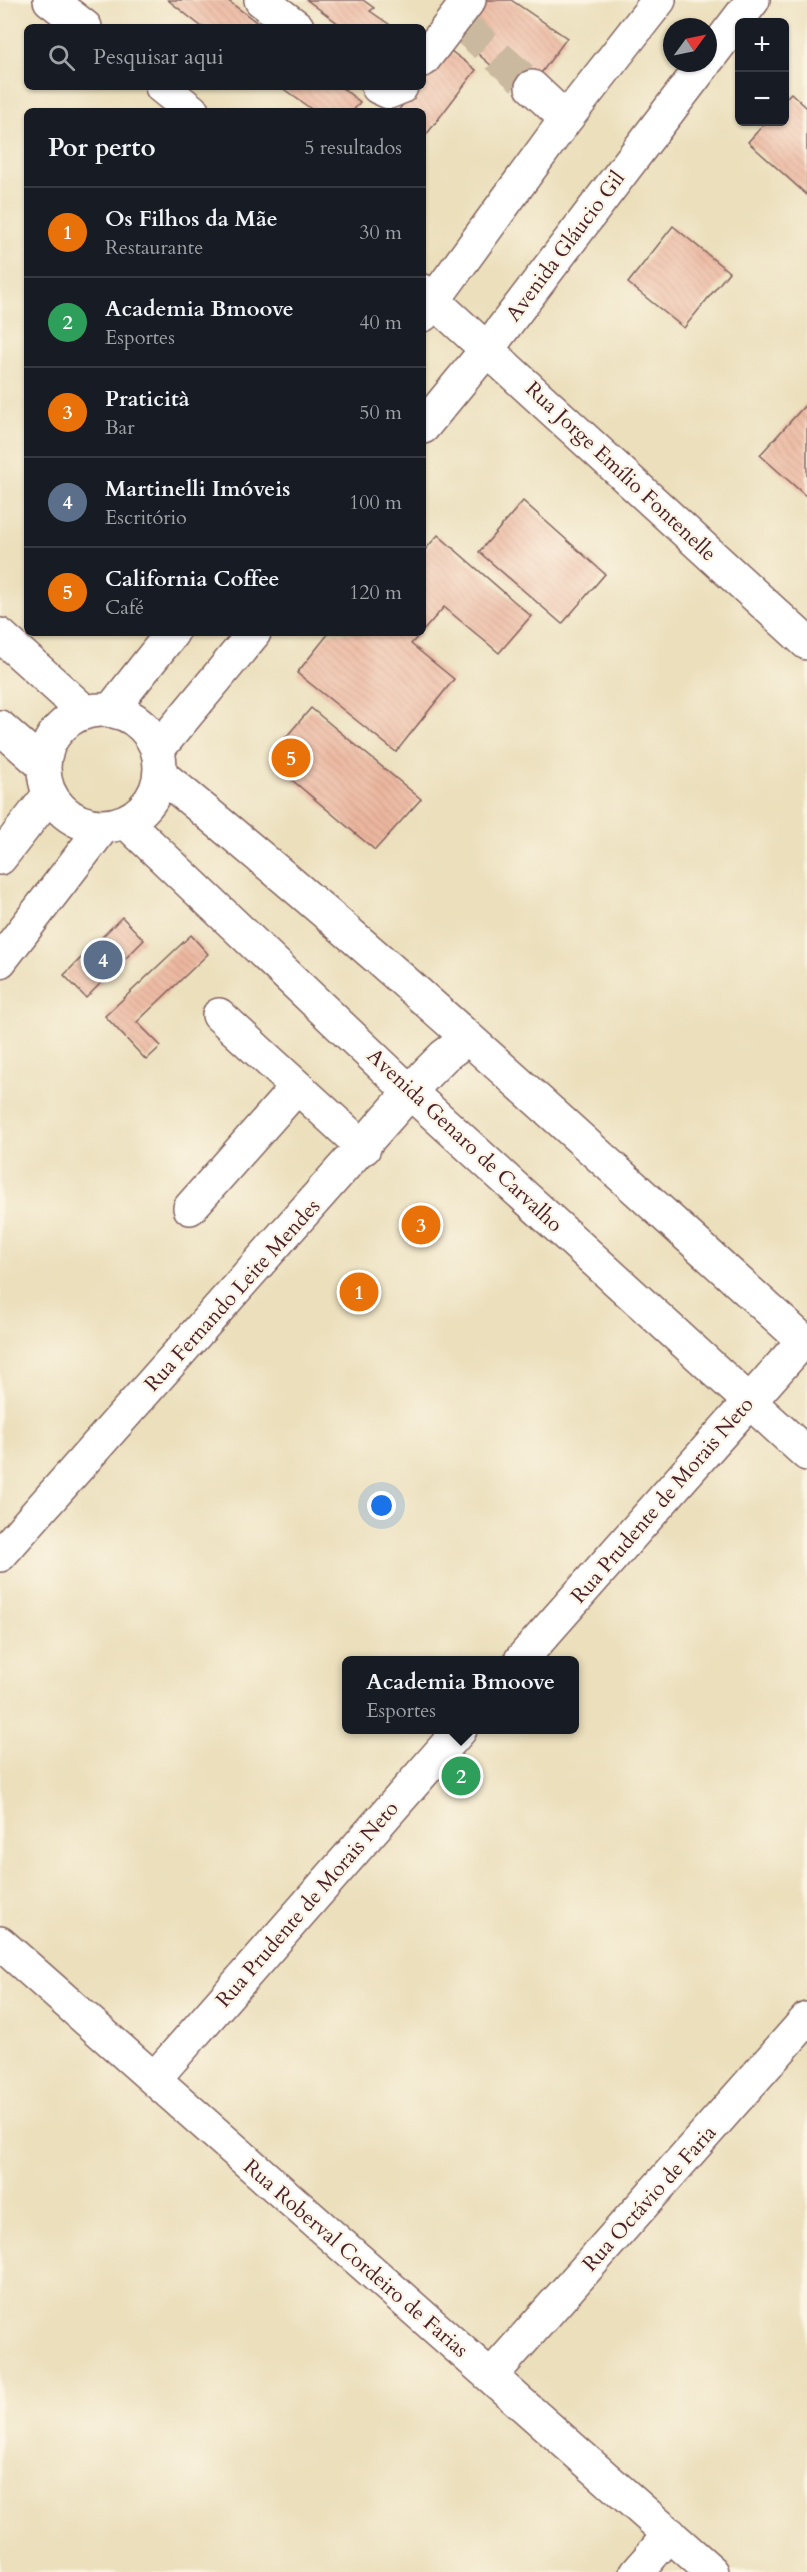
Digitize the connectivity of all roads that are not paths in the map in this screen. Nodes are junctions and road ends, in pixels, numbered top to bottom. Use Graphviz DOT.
graph roads {
  1 [pos="50,0"];
  2 [pos="261,0"];
  3 [pos="659,0"];
  4 [pos="753,0"];
  5 [pos="462,14"];
  6 [pos="81,24"];
  7 [pos="293,24"];
  8 [pos="717,47"];
  9 [pos="426,56"];
  10 [pos="698,72"];
  11 [pos="532,87"];
  12 [pos="166,90"];
  13 [pos="188,108"];
  14 [pos="566,119"];
  15 [pos="427,302"];
  16 [pos="488,348"];
  17 [pos="426,423"];
  18 [pos="0,635"];
  19 [pos="169,636"];
  20 [pos="252,636"];
  21 [pos="807,643"];
  22 [pos="98,711"];
  23 [pos="0,727"];
  24 [pos="160,762"];
  25 [pos="46,780"];
  26 [pos="115,824"];
  27 [pos="0,858"];
  28 [pos="0,961"];
  29 [pos="219,1015"];
  30 [pos="467,1039"];
  31 [pos="297,1087"];
  32 [pos="411,1093"];
  33 [pos="364,1148"];
  34 [pos="190,1208"];
  35 [pos="805,1342"];
  36 [pos="750,1400"];
  37 [pos="807,1454"];
  38 [pos="0,1555"];
  39 [pos="525,1656"];
  40 [pos="456,1734"];
  41 [pos="0,1943"];
  42 [pos="807,2019"];
  43 [pos="154,2079"];
  44 [pos="490,2376"];
  45 [pos="670,2534"];
  46 [pos="637,2572"];
  47 [pos="712,2572"];
  1 -- 6 [label="street"];
  2 -- 7 [label="street"];
  3 -- 14 [label="street"];
  4 -- 8 [label="street"];
  5 -- 9 [label="street"];
  10 -- 16 [label="street, Avenida Gláucio Gil"];
  11 -- 14 [label="street"];
  12 -- 13 [label="street"];
  14 -- 15 [label="street"];
  15 -- 16 [label="street, Rua Jorge Emílio Fontenelle"];
  16 -- 17 [label="street, Avenida Gláucio Gil"];
  16 -- 21 [label="street, Rua Jorge Emílio Fontenelle"];
  18 -- 22 [label="street"];
  19 -- 22 [label="street"];
  20 -- 24 [label="street"];
  22 -- 24 [label="street"];
  22 -- 25 [label="street"];
  23 -- 25 [label="street"];
  24 -- 26 [label="street"];
  24 -- 30 [label="street"];
  25 -- 26 [label="street"];
  25 -- 27 [label="street"];
  26 -- 28 [label="street"];
  26 -- 32 [label="street, Avenida Genaro de Carvalho"];
  29 -- 31 [label="street"];
  30 -- 32 [label="street, Rua Fernando Leite Mendes"];
  30 -- 35 [label="street"];
  31 -- 33 [label="street"];
  31 -- 34 [label="street"];
  32 -- 33 [label="street, Rua Fernando Leite Mendes"];
  32 -- 36 [label="street, Avenida Genaro de Carvalho"];
  33 -- 38 [label="street, Rua Fernando Leite Mendes"];
  35 -- 36 [label="street, Rua Prudente de Morais Neto"];
  36 -- 37 [label="street, Avenida Genaro de Carvalho"];
  36 -- 39 [label="street, Rua Prudente de Morais Neto"];
  40 -- 43 [label="street, Rua Prudente de Morais Neto"];
  41 -- 43 [label="street, Rua Roberval Cordeiro de Farias"];
  42 -- 44 [label="street, Rua Octávio de Faria"];
  43 -- 44 [label="street, Rua Roberval Cordeiro de Farias"];
  44 -- 45 [label="street, Rua Roberval Cordeiro de Farias"];
  45 -- 46 [label="street"];
  45 -- 47 [label="street, Rua Roberval Cordeiro de Farias"];
}
